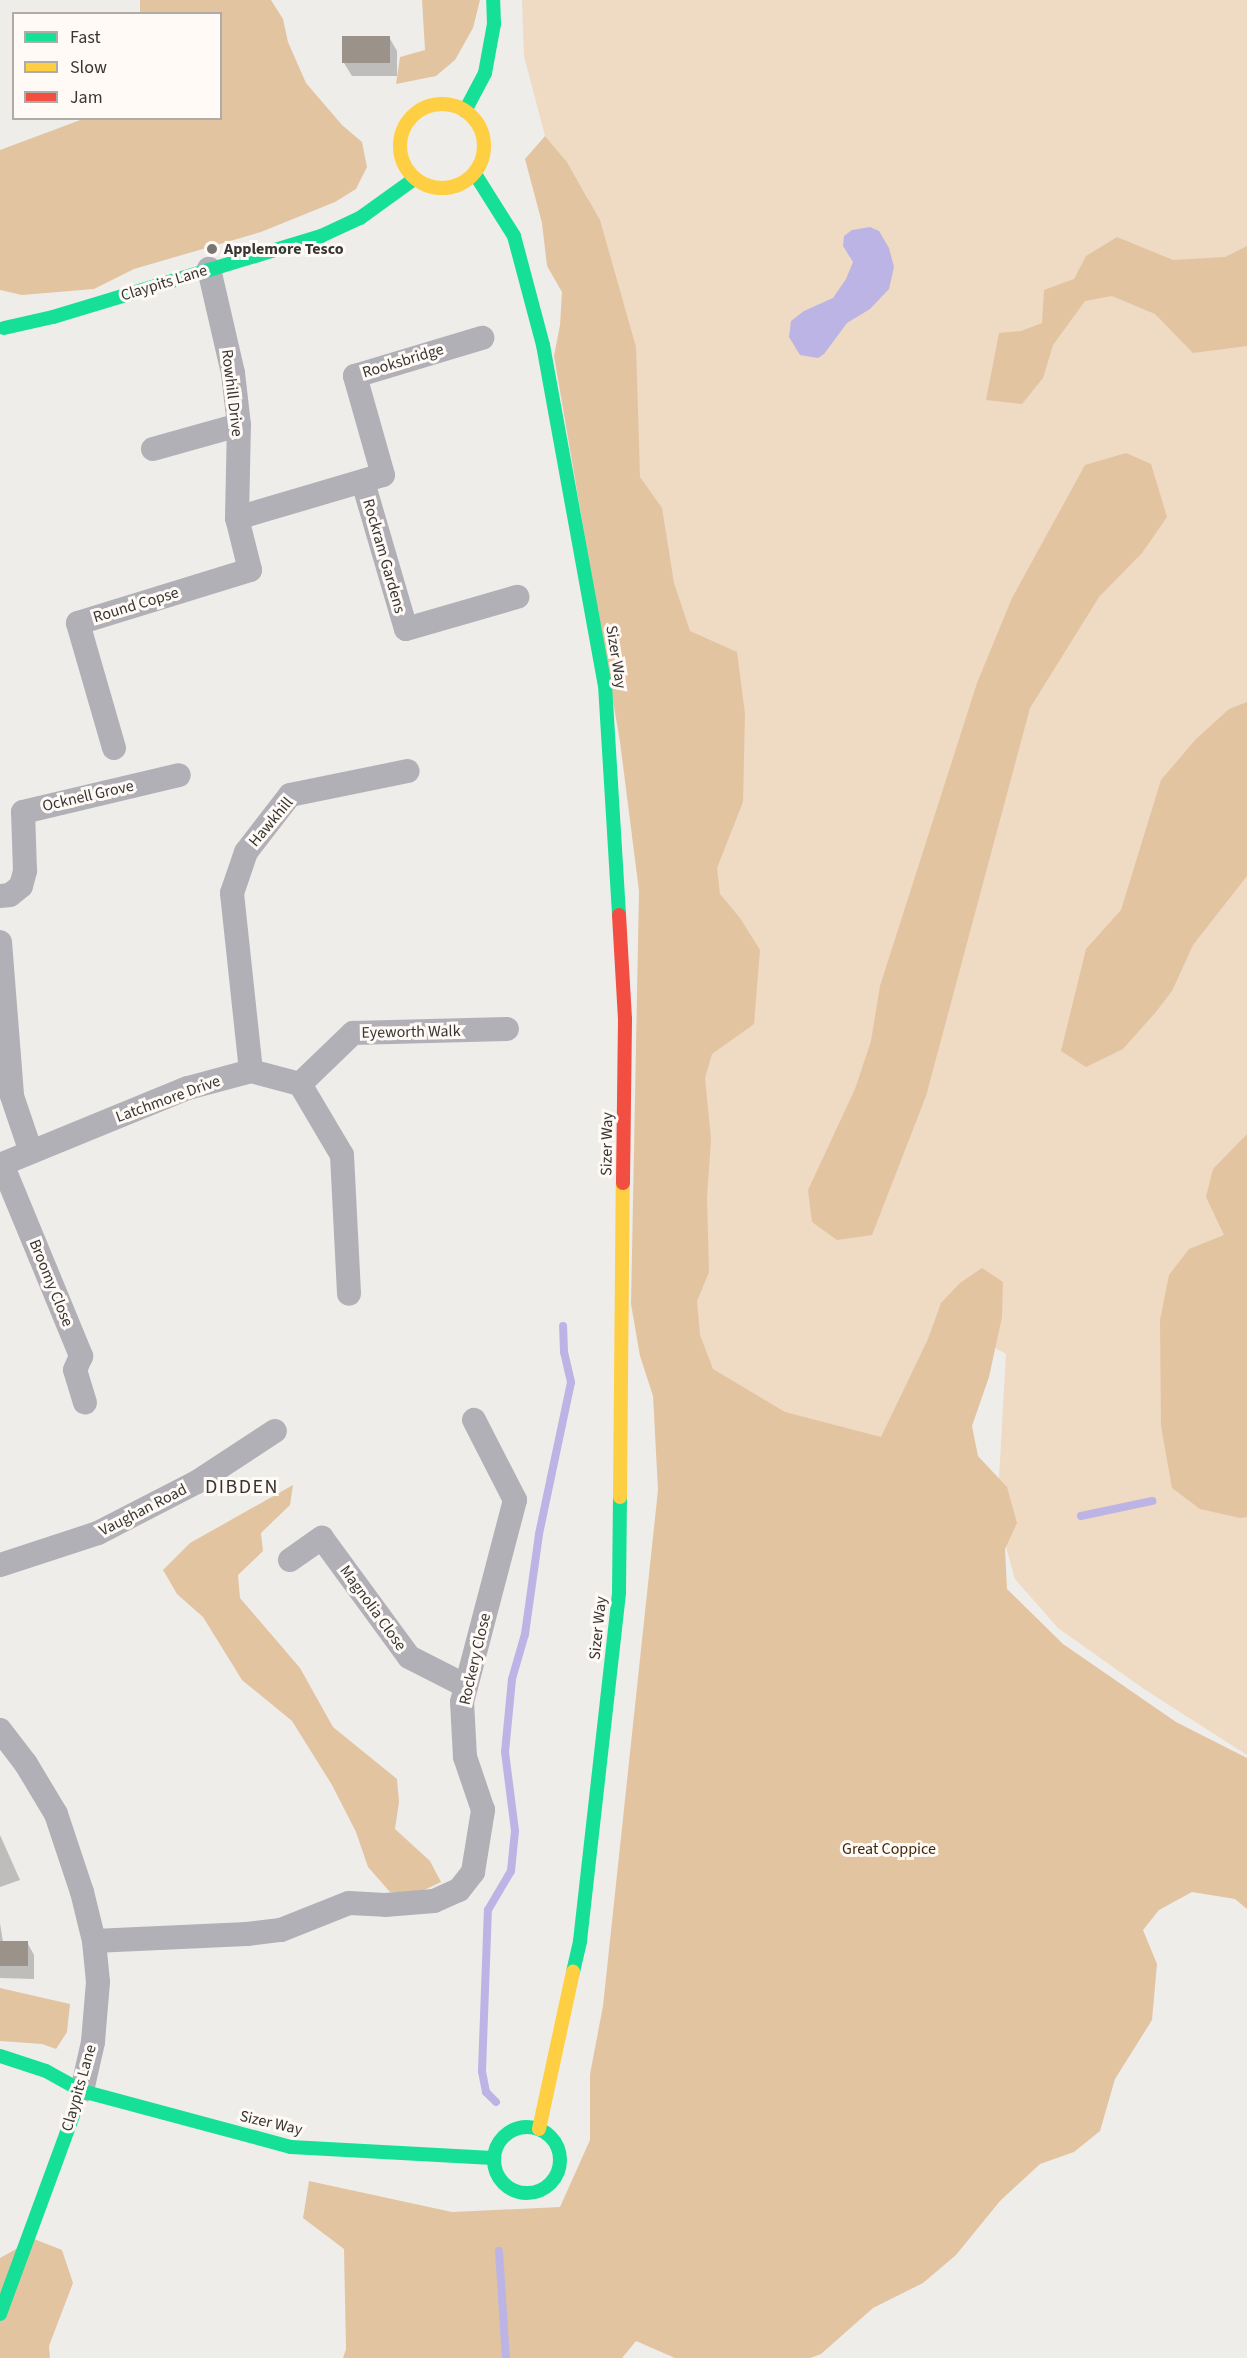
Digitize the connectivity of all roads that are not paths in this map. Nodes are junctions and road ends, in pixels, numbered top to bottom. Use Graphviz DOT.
graph roads {
  1 [pos="493,0"];
  2 [pos="465,111"];
  3 [pos="475,174"];
  4 [pos="414,179"];
  5 [pos="209,269"];
  6 [pos="0,313"];
  7 [pos="482,338"];
  8 [pos="239,425"];
  9 [pos="153,449"];
  10 [pos="373,479"];
  11 [pos="237,518"];
  12 [pos="250,570"];
  13 [pos="517,597"];
  14 [pos="114,748"];
  15 [pos="408,771"];
  16 [pos="179,774"];
  17 [pos="0,896"];
  18 [pos="0,942"];
  19 [pos="507,1029"];
  20 [pos="251,1071"];
  21 [pos="300,1084"];
  22 [pos="31,1152"];
  23 [pos="1,1164"];
  24 [pos="349,1294"];
  25 [pos="85,1403"];
  26 [pos="474,1420"];
  27 [pos="275,1431"];
  28 [pos="290,1560"];
  29 [pos="0,1565"];
  30 [pos="466,1686"];
  31 [pos="0,1730"];
  32 [pos="94,1941"];
  33 [pos="0,2056"];
  34 [pos="82,2091"];
  35 [pos="539,2129"];
  36 [pos="493,2158"];
  37 [pos="0,2314"];
  1 -- 2 [label="street"];
  2 -- 3 [label="street"];
  2 -- 4 [label="street"];
  3 -- 4 [label="street"];
  3 -- 35 [label="street, Sizer Way"];
  4 -- 5 [label="street, Claypits Lane"];
  5 -- 6 [label="street, Claypits Lane"];
  5 -- 8 [label="street, Rowhill Drive"];
  7 -- 10 [label="street, Rooksbridge"];
  8 -- 9 [label="street"];
  8 -- 11 [label="street, Rowhill Drive"];
  10 -- 11 [label="street"];
  10 -- 13 [label="street, Rockram Gardens"];
  11 -- 12 [label="street, Rowhill Drive"];
  12 -- 14 [label="street, Round Copse"];
  15 -- 20 [label="street, Hawkhill"];
  16 -- 17 [label="street, Ocknell Grove"];
  18 -- 22 [label="street"];
  19 -- 21 [label="street, Eyeworth Walk"];
  20 -- 21 [label="street, Latchmore Drive"];
  20 -- 22 [label="street, Latchmore Drive"];
  21 -- 24 [label="street"];
  22 -- 23 [label="street, Latchmore Drive"];
  23 -- 25 [label="street, Broomy Close"];
  26 -- 30 [label="street, Rockery Close"];
  27 -- 29 [label="street, Vaughan Road"];
  28 -- 30 [label="street, Magnolia Close"];
  30 -- 32 [label="street, Rockery Close"];
  31 -- 32 [label="street, Claypits Lane"];
  32 -- 34 [label="street, Claypits Lane"];
  33 -- 34 [label="street, Sizer Way"];
  34 -- 36 [label="street, Sizer Way"];
  34 -- 37 [label="street, Claypits Lane"];
  35 -- 36 [label="street"];
  35 -- 36 [label="street"];
}
